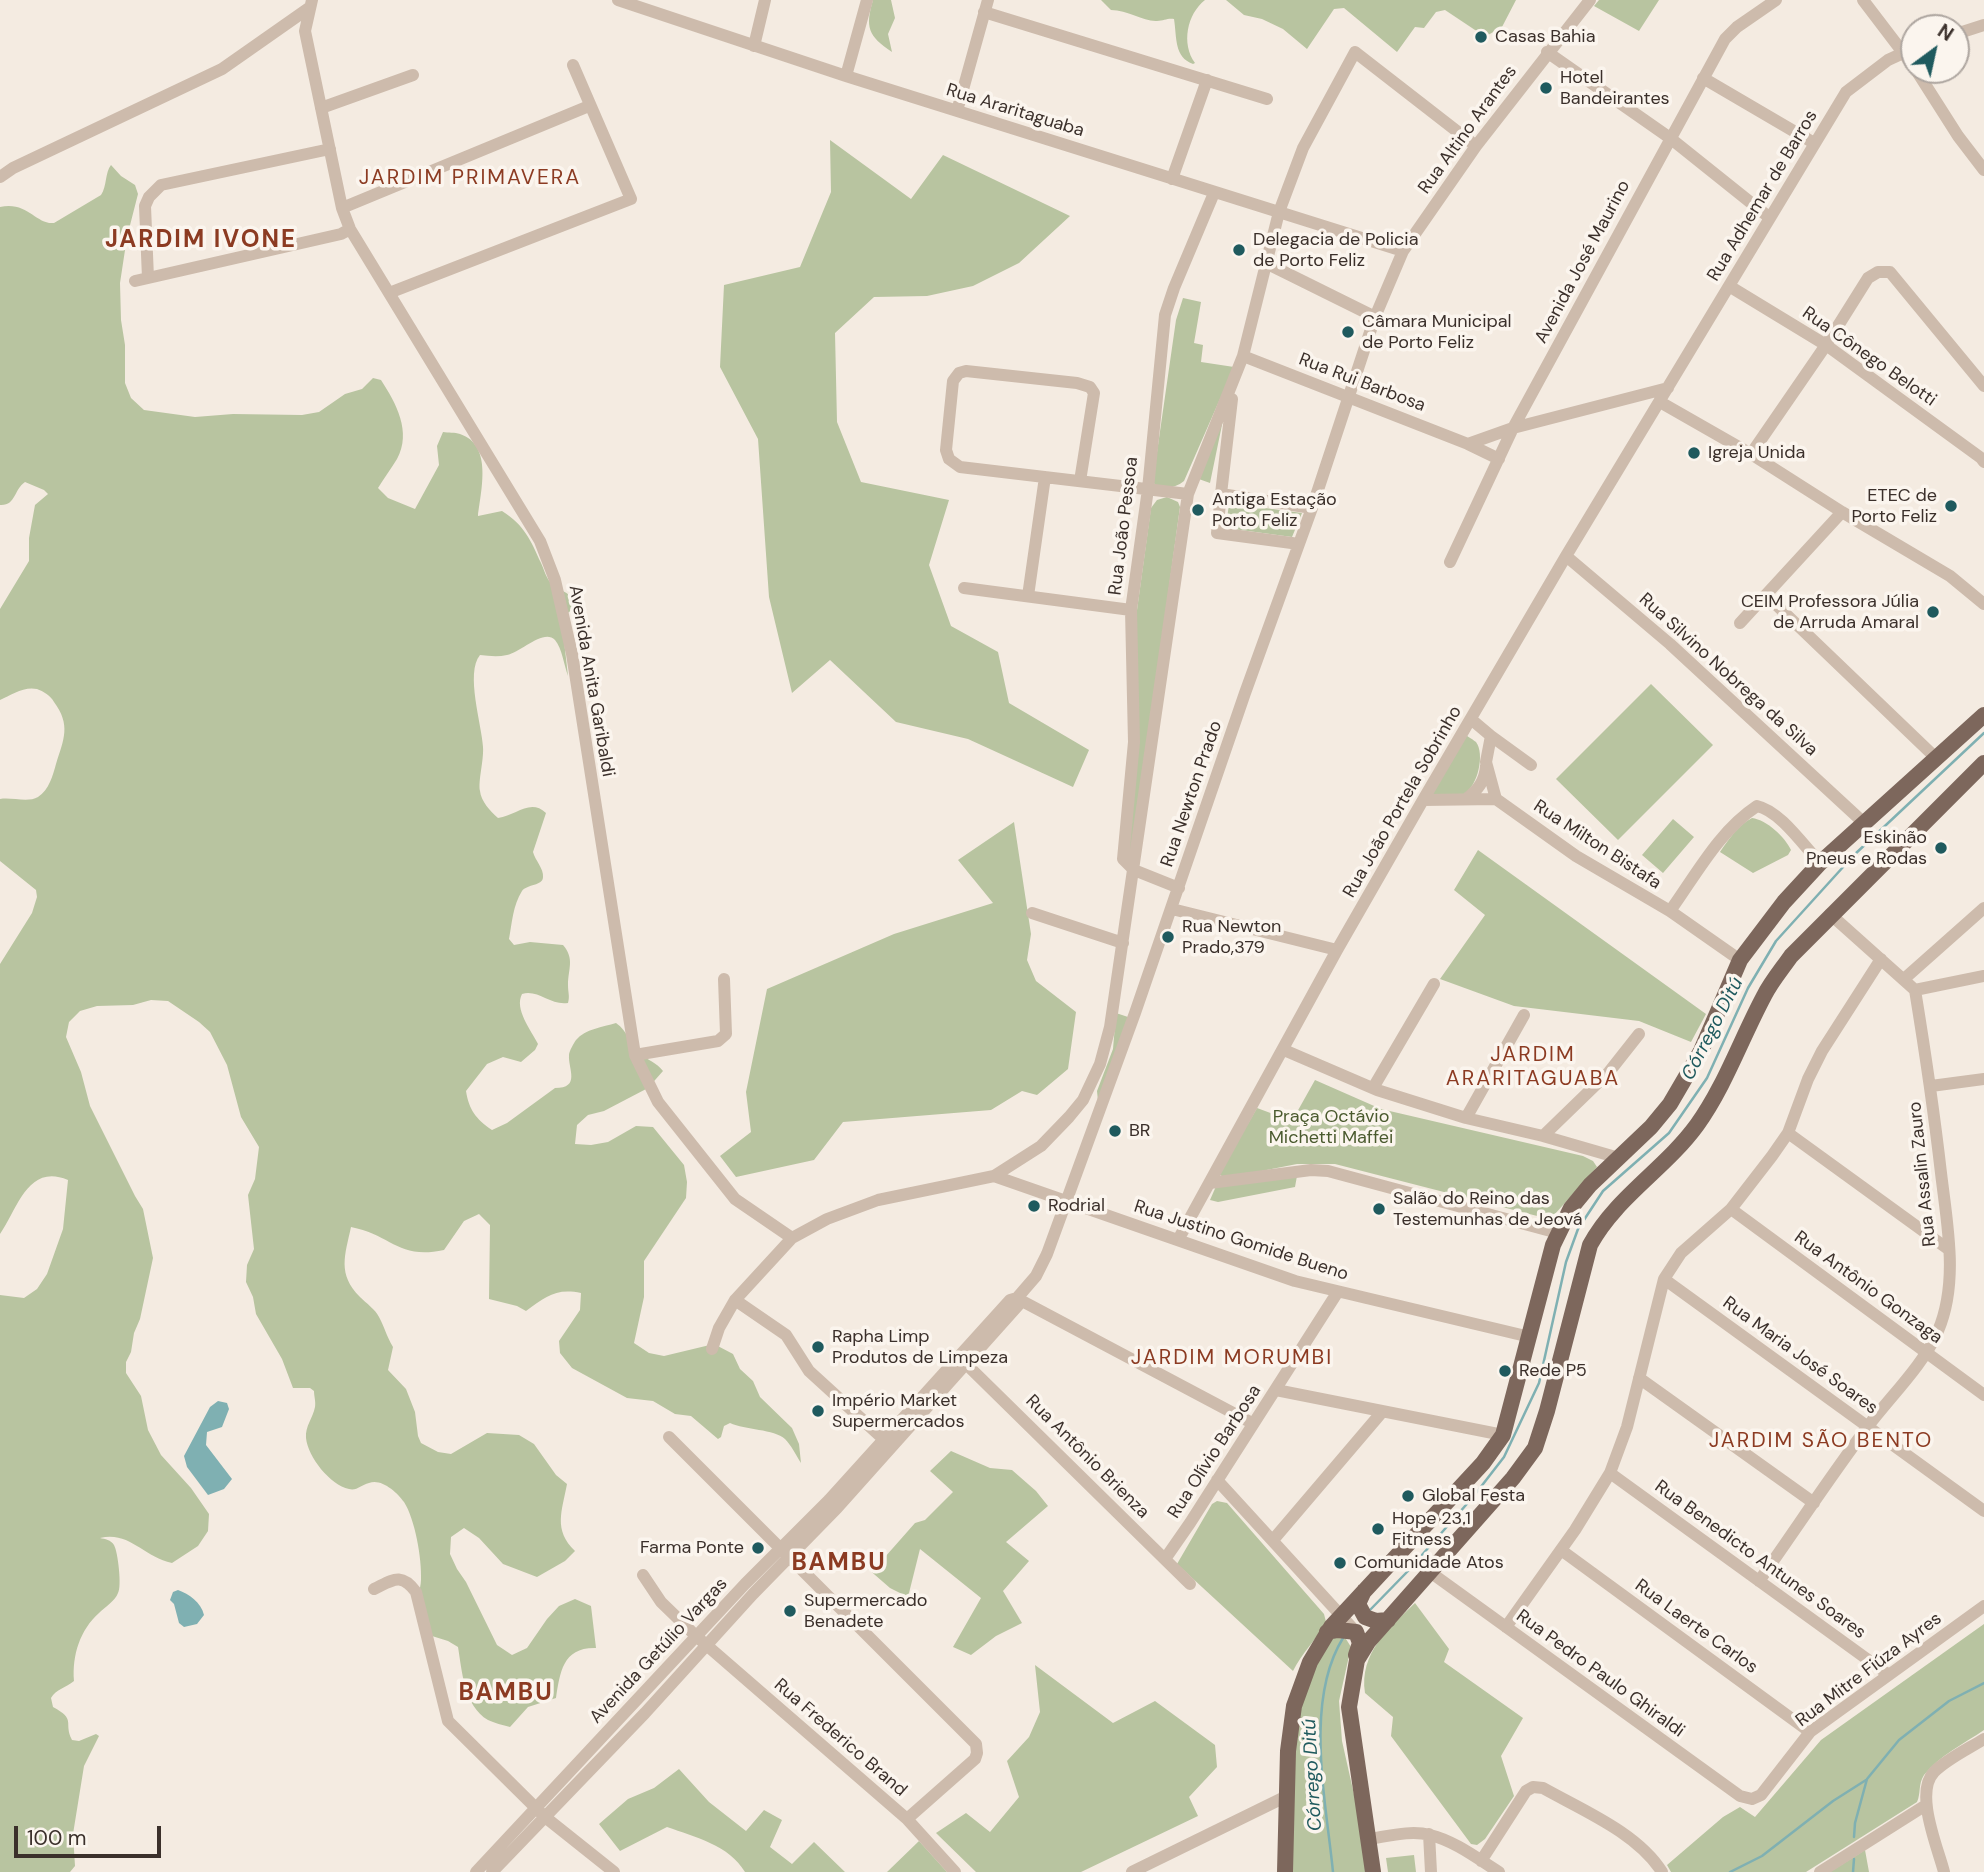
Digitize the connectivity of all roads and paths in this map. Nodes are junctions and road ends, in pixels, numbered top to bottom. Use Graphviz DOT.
graph roads {
  1 [pos="618,0"];
  2 [pos="765,0"];
  3 [pos="867,0"];
  4 [pos="1590,0"];
  5 [pos="1776,0"];
  6 [pos="1880,0"];
  7 [pos="1865,2"];
  8 [pos="310,4"];
  9 [pos="986,6"];
  10 [pos="1900,39"];
  11 [pos="754,46"];
  12 [pos="1547,52"];
  13 [pos="1900,54"];
  14 [pos="573,65"];
  15 [pos="413,75"];
  16 [pos="846,76"];
  17 [pos="1703,78"];
  18 [pos="1207,80"];
  19 [pos="1925,84"];
  20 [pos="1267,99"];
  21 [pos="589,106"];
  22 [pos="321,108"];
  23 [pos="957,111"];
  24 [pos="1670,138"];
  25 [pos="1814,143"];
  26 [pos="1476,146"];
  27 [pos="330,149"];
  28 [pos="1984,170"];
  29 [pos="0,177"];
  30 [pos="1172,179"];
  31 [pos="1214,192"];
  32 [pos="342,208"];
  33 [pos="1279,212"];
  34 [pos="1770,218"];
  35 [pos="350,229"];
  36 [pos="1403,251"];
  37 [pos="1266,263"];
  38 [pos="1729,286"];
  39 [pos="389,293"];
  40 [pos="1376,317"];
  41 [pos="1826,345"];
  42 [pos="1243,356"];
  43 [pos="1234,382"];
  44 [pos="1984,386"];
  45 [pos="1668,388"];
  46 [pos="1349,397"];
  47 [pos="1660,402"];
  48 [pos="1513,428"];
  49 [pos="1468,444"];
  50 [pos="1751,454"];
  51 [pos="1499,458"];
  52 [pos="1984,463"];
  53 [pos="1045,477"];
  54 [pos="1080,481"];
  55 [pos="1148,489"];
  56 [pos="1188,494"];
  57 [pos="1221,494"];
  58 [pos="1312,508"];
  59 [pos="1842,512"];
  60 [pos="1299,544"];
  61 [pos="1566,556"];
  62 [pos="1450,562"];
  63 [pos="964,588"];
  64 [pos="1766,595"];
  65 [pos="1028,596"];
  66 [pos="1984,604"];
  67 [pos="1131,610"];
  68 [pos="1740,623"];
  69 [pos="1984,715"];
  70 [pos="1472,720"];
  71 [pos="1491,736"];
  72 [pos="1936,758"];
  73 [pos="1486,762"];
  74 [pos="1984,764"];
  75 [pos="1531,765"];
  76 [pos="1496,799"];
  77 [pos="1423,800"];
  78 [pos="1466,800"];
  79 [pos="1864,823"];
  80 [pos="1819,863"];
  81 [pos="1134,870"];
  82 [pos="1179,888"];
  83 [pos="1984,908"];
  84 [pos="1172,909"];
  85 [pos="1670,911"];
  86 [pos="1032,913"];
  87 [pos="1830,914"];
  88 [pos="1123,943"];
  89 [pos="1337,950"];
  90 [pos="1881,959"];
  91 [pos="1740,960"];
  92 [pos="1984,976"];
  93 [pos="724,979"];
  94 [pos="1904,979"];
  95 [pos="1434,984"];
  96 [pos="1915,989"];
  97 [pos="1113,1007"];
  98 [pos="1135,1013"];
  99 [pos="1524,1015"];
  100 [pos="1639,1034"];
  101 [pos="1284,1050"];
  102 [pos="635,1055"];
  103 [pos="1984,1079"];
  104 [pos="1093,1081"];
  105 [pos="1931,1086"];
  106 [pos="1373,1088"];
  107 [pos="1466,1118"];
  108 [pos="1096,1120"];
  109 [pos="1788,1133"];
  110 [pos="1543,1136"];
  111 [pos="1619,1158"];
  112 [pos="994,1176"];
  113 [pos="1210,1183"];
  114 [pos="1066,1202"];
  115 [pos="1731,1209"];
  116 [pos="1558,1233"];
  117 [pos="792,1238"];
  118 [pos="1178,1240"];
  119 [pos="1948,1249"];
  120 [pos="1664,1279"];
  121 [pos="1337,1293"];
  122 [pos="1016,1299"];
  123 [pos="735,1300"];
  124 [pos="1530,1337"];
  125 [pos="712,1349"];
  126 [pos="1926,1352"];
  127 [pos="962,1360"];
  128 [pos="1639,1378"];
  129 [pos="1276,1390"];
  130 [pos="1984,1395"];
  131 [pos="1382,1412"];
  132 [pos="1252,1423"];
  133 [pos="1868,1427"];
  134 [pos="1503,1435"];
  135 [pos="669,1437"];
  136 [pos="888,1443"];
  137 [pos="1610,1473"];
  138 [pos="1217,1480"];
  139 [pos="1814,1503"];
  140 [pos="1984,1511"];
  141 [pos="1273,1540"];
  142 [pos="1561,1550"];
  143 [pos="785,1553"];
  144 [pos="1165,1559"];
  145 [pos="1430,1572"];
  146 [pos="643,1575"];
  147 [pos="1759,1581"];
  148 [pos="1190,1584"];
  149 [pos="374,1589"];
  150 [pos="1366,1589"];
  151 [pos="1984,1606"];
  152 [pos="1341,1616"];
  153 [pos="1388,1620"];
  154 [pos="1506,1627"];
  155 [pos="1327,1632"];
  156 [pos="1356,1632"];
  157 [pos="696,1636"];
  158 [pos="707,1645"];
  159 [pos="1889,1675"];
  160 [pos="1349,1700"];
  161 [pos="1810,1732"];
  162 [pos="607,1733"];
  163 [pos="1984,1739"];
  164 [pos="617,1742"];
  165 [pos="1287,1796"];
  166 [pos="1752,1799"];
  167 [pos="1925,1799"];
  168 [pos="540,1813"];
  169 [pos="907,1819"];
  170 [pos="1429,1834"];
  171 [pos="1369,1839"];
  172 [pos="1481,1861"];
  173 [pos="476,1872"];
  174 [pos="492,1872"];
  175 [pos="614,1872"];
  176 [pos="955,1872"];
  177 [pos="1132,1872"];
  178 [pos="1284,1872"];
  179 [pos="1373,1872"];
  180 [pos="1431,1872"];
  181 [pos="1499,1872"];
  182 [pos="1662,1872"];
  183 [pos="1820,1872"];
  184 [pos="1944,1872"];
  1 -- 11 [label="street, Rua Araritaguaba"];
  2 -- 11 [label="street"];
  3 -- 16 [label="street"];
  4 -- 12 [label="street, Rua Altino Arantes"];
  5 -- 17 [label="street, Avenida José Maurino"];
  6 -- 7 [label="street"];
  7 -- 10 [label="street"];
  8 -- 22 [label="street, Avenida Anita Garibaldi"];
  8 -- 29 [label="street"];
  9 -- 18 [label="street"];
  9 -- 23 [label="street"];
  11 -- 16 [label="street, Rua Araritaguaba"];
  12 -- 24 [label="street"];
  12 -- 26 [label="street, Rua Altino Arantes"];
  13 -- 25 [label="street, Rua Adhemar de Barros"];
  14 -- 21 [label="street"];
  15 -- 22 [label="street"];
  16 -- 23 [label="street, Rua Araritaguaba"];
  17 -- 24 [label="street, Avenida José Maurino"];
  17 -- 25 [label="street"];
  18 -- 20 [label="street"];
  18 -- 30 [label="street"];
  19 -- 28 [label="street"];
  21 -- 32 [label="street"];
  21 -- 39 [label="street"];
  22 -- 27 [label="street, Avenida Anita Garibaldi"];
  23 -- 30 [label="street, Rua Araritaguaba"];
  24 -- 34 [label="street"];
  24 -- 48 [label="street, Avenida José Maurino"];
  25 -- 34 [label="street, Rua Adhemar de Barros"];
  26 -- 33 [label="street"];
  26 -- 36 [label="street, Rua Altino Arantes"];
  27 -- 32 [label="street, Avenida Anita Garibaldi"];
  27 -- 35 [label="street"];
  30 -- 31 [label="street, Rua Araritaguaba"];
  31 -- 33 [label="street, Rua Araritaguaba"];
  31 -- 55 [label="street, Rua João Pessoa"];
  32 -- 35 [label="street, Avenida Anita Garibaldi"];
  33 -- 36 [label="street, Rua Araritaguaba"];
  33 -- 37 [label="street"];
  34 -- 38 [label="street, Rua Adhemar de Barros"];
  35 -- 39 [label="street, Avenida Anita Garibaldi"];
  36 -- 40 [label="street, Rua Altino Arantes"];
  37 -- 40 [label="street"];
  37 -- 42 [label="street"];
  38 -- 41 [label="street, Rua Cônego Belotti"];
  38 -- 45 [label="street, Rua Adhemar de Barros"];
  39 -- 102 [label="street, Avenida Anita Garibaldi"];
  40 -- 46 [label="street, Rua Newton Prado"];
  41 -- 44 [label="street"];
  41 -- 50 [label="street"];
  41 -- 52 [label="street, Rua Cônego Belotti"];
  42 -- 43 [label="street"];
  42 -- 46 [label="street, Rua Rui Barbosa"];
  43 -- 56 [label="street"];
  43 -- 57 [label="street"];
  45 -- 47 [label="street, Rua João Portela Sobrinho"];
  45 -- 48 [label="street"];
  46 -- 49 [label="street, Rua Rui Barbosa"];
  46 -- 58 [label="street, Rua Newton Prado"];
  47 -- 50 [label="street"];
  47 -- 61 [label="street, Rua João Portela Sobrinho"];
  48 -- 49 [label="street"];
  48 -- 51 [label="street, Avenida José Maurino"];
  49 -- 51 [label="street, Rua Rui Barbosa"];
  50 -- 59 [label="street"];
  51 -- 62 [label="street, Avenida José Maurino"];
  53 -- 54 [label="street"];
  53 -- 54 [label="street"];
  53 -- 65 [label="street"];
  54 -- 55 [label="street"];
  55 -- 56 [label="street"];
  55 -- 67 [label="street, Rua João Pessoa"];
  56 -- 81 [label="street"];
  57 -- 58 [label="street"];
  57 -- 60 [label="street"];
  58 -- 60 [label="street, Rua Newton Prado"];
  59 -- 64 [label="street"];
  59 -- 66 [label="street"];
  60 -- 82 [label="street, Rua Newton Prado"];
  61 -- 70 [label="street, Rua João Portela Sobrinho"];
  61 -- 79 [label="street, Rua Silvino Nobrega da Silva"];
  63 -- 65 [label="street"];
  64 -- 68 [label="street"];
  64 -- 72 [label="street"];
  65 -- 67 [label="street"];
  67 -- 81 [label="street, Rua João Pessoa"];
  69 -- 72 [label="main road"];
  70 -- 71 [label="street"];
  70 -- 77 [label="street, Rua João Portela Sobrinho"];
  71 -- 73 [label="street"];
  71 -- 75 [label="street"];
  72 -- 79 [label="main road"];
  73 -- 76 [label="street"];
  73 -- 78 [label="street"];
  74 -- 87 [label="main road"];
  76 -- 78 [label="street"];
  76 -- 85 [label="street, Rua Milton Bistafa"];
  77 -- 78 [label="street"];
  77 -- 89 [label="street, Rua João Portela Sobrinho"];
  79 -- 80 [label="main road"];
  80 -- 85 [label="street"];
  80 -- 91 [label="main road"];
  81 -- 82 [label="street"];
  81 -- 88 [label="street"];
  82 -- 84 [label="street, Rua Newton Prado"];
  83 -- 94 [label="street"];
  84 -- 89 [label="street"];
  84 -- 98 [label="street, Rua Newton Prado"];
  85 -- 91 [label="street, Rua Milton Bistafa"];
  86 -- 88 [label="street"];
  87 -- 90 [label="street"];
  87 -- 145 [label="main road"];
  88 -- 97 [label="street"];
  89 -- 101 [label="street, Rua João Portela Sobrinho"];
  90 -- 94 [label="street"];
  90 -- 109 [label="street"];
  91 -- 111 [label="main road"];
  92 -- 96 [label="street"];
  93 -- 102 [label="street"];
  94 -- 96 [label="street"];
  95 -- 106 [label="street"];
  96 -- 105 [label="street, Rua Assalin Zauro"];
  97 -- 98 [label="street"];
  97 -- 104 [label="street"];
  98 -- 108 [label="street, Rua Newton Prado"];
  99 -- 107 [label="street"];
  100 -- 110 [label="street"];
  101 -- 106 [label="street"];
  101 -- 113 [label="street, Rua João Portela Sobrinho"];
  102 -- 117 [label="street, Avenida Anita Garibaldi"];
  103 -- 105 [label="street"];
  104 -- 108 [label="street"];
  104 -- 112 [label="street"];
  105 -- 119 [label="street, Rua Assalin Zauro"];
  106 -- 107 [label="street"];
  107 -- 110 [label="street"];
  108 -- 114 [label="street, Rua Newton Prado"];
  109 -- 115 [label="street"];
  109 -- 119 [label="street"];
  110 -- 111 [label="street"];
  111 -- 116 [label="main road"];
  112 -- 114 [label="street, Rua Justino Gomide Bueno"];
  112 -- 117 [label="street"];
  113 -- 116 [label="street"];
  113 -- 118 [label="street, Rua João Portela Sobrinho"];
  114 -- 118 [label="street, Rua Justino Gomide Bueno"];
  114 -- 122 [label="street, Avenida Getúlio Vargas"];
  115 -- 120 [label="street"];
  115 -- 126 [label="street, Rua Antônio Gonzaga"];
  116 -- 124 [label="main road"];
  117 -- 123 [label="street"];
  118 -- 121 [label="street, Rua Justino Gomide Bueno"];
  119 -- 126 [label="street, Rua Assalin Zauro"];
  120 -- 128 [label="street"];
  120 -- 133 [label="street, Rua Maria José Soares"];
  121 -- 124 [label="street, Rua Justino Gomide Bueno"];
  121 -- 129 [label="street, Rua Olívio Barbosa"];
  122 -- 127 [label="street, Avenida Getúlio Vargas"];
  122 -- 132 [label="street"];
  123 -- 125 [label="street"];
  123 -- 136 [label="street"];
  124 -- 134 [label="main road"];
  126 -- 130 [label="street, Rua Antônio Gonzaga"];
  126 -- 133 [label="street, Rua Assalin Zauro"];
  127 -- 136 [label="street, Avenida Getúlio Vargas"];
  127 -- 144 [label="street, Rua Antônio Brienza"];
  128 -- 137 [label="street"];
  128 -- 139 [label="street"];
  129 -- 131 [label="street"];
  129 -- 132 [label="street, Rua Olívio Barbosa"];
  131 -- 134 [label="street"];
  131 -- 141 [label="street"];
  132 -- 138 [label="street, Rua Olívio Barbosa"];
  133 -- 139 [label="street, Rua Assalin Zauro"];
  133 -- 140 [label="street, Rua Maria José Soares"];
  134 -- 150 [label="main road"];
  135 -- 143 [label="street"];
  136 -- 143 [label="street, Avenida Getúlio Vargas"];
  137 -- 142 [label="street"];
  137 -- 147 [label="street, Rua Benedicto Antunes Soares"];
  138 -- 141 [label="street"];
  138 -- 144 [label="street, Rua Olívio Barbosa"];
  139 -- 147 [label="street, Rua Assalin Zauro"];
  141 -- 152 [label="street"];
  142 -- 154 [label="street"];
  142 -- 161 [label="street, Rua Laerte Carlos"];
  143 -- 157 [label="street, Avenida Getúlio Vargas"];
  143 -- 158 [label="street, Avenida Getúlio Vargas"];
  143 -- 169 [label="street"];
  144 -- 148 [label="street, Rua Antônio Brienza"];
  145 -- 153 [label="main road"];
  145 -- 154 [label="street, Rua Pedro Paulo Ghiraldi"];
  146 -- 157 [label="street, Rua Frederico Brand"];
  147 -- 159 [label="street, Rua Benedicto Antunes Soares"];
  149 -- 168 [label="street"];
  150 -- 152 [label="main road"];
  150 -- 153 [label="main road"];
  151 -- 159 [label="street, Rua Mitre Fiúza Ayres"];
  152 -- 155 [label="main road"];
  152 -- 156 [label="street"];
  153 -- 160 [label="main road"];
  154 -- 166 [label="street, Rua Pedro Paulo Ghiraldi"];
  155 -- 156 [label="main road"];
  155 -- 165 [label="main road"];
  156 -- 160 [label="main road"];
  157 -- 158 [label="street, Rua Frederico Brand"];
  157 -- 162 [label="street, Avenida Getúlio Vargas"];
  158 -- 164 [label="street, Avenida Getúlio Vargas"];
  158 -- 169 [label="street, Rua Frederico Brand"];
  159 -- 161 [label="street, Rua Mitre Fiúza Ayres"];
  160 -- 171 [label="main road"];
  161 -- 166 [label="street, Rua Mitre Fiúza Ayres"];
  162 -- 164 [label="street"];
  162 -- 168 [label="street, Avenida Getúlio Vargas"];
  163 -- 167 [label="street"];
  164 -- 168 [label="street, Avenida Getúlio Vargas"];
  165 -- 177 [label="street"];
  165 -- 178 [label="main road"];
  167 -- 183 [label="street"];
  167 -- 184 [label="street"];
  168 -- 173 [label="street, Avenida Getúlio Vargas"];
  168 -- 174 [label="street, Avenida Getúlio Vargas"];
  168 -- 175 [label="street"];
  169 -- 176 [label="street, Rua Frederico Brand"];
  170 -- 171 [label="street"];
  170 -- 172 [label="street"];
  170 -- 180 [label="street"];
  171 -- 179 [label="main road"];
  172 -- 181 [label="street"];
  172 -- 182 [label="street"];
}
